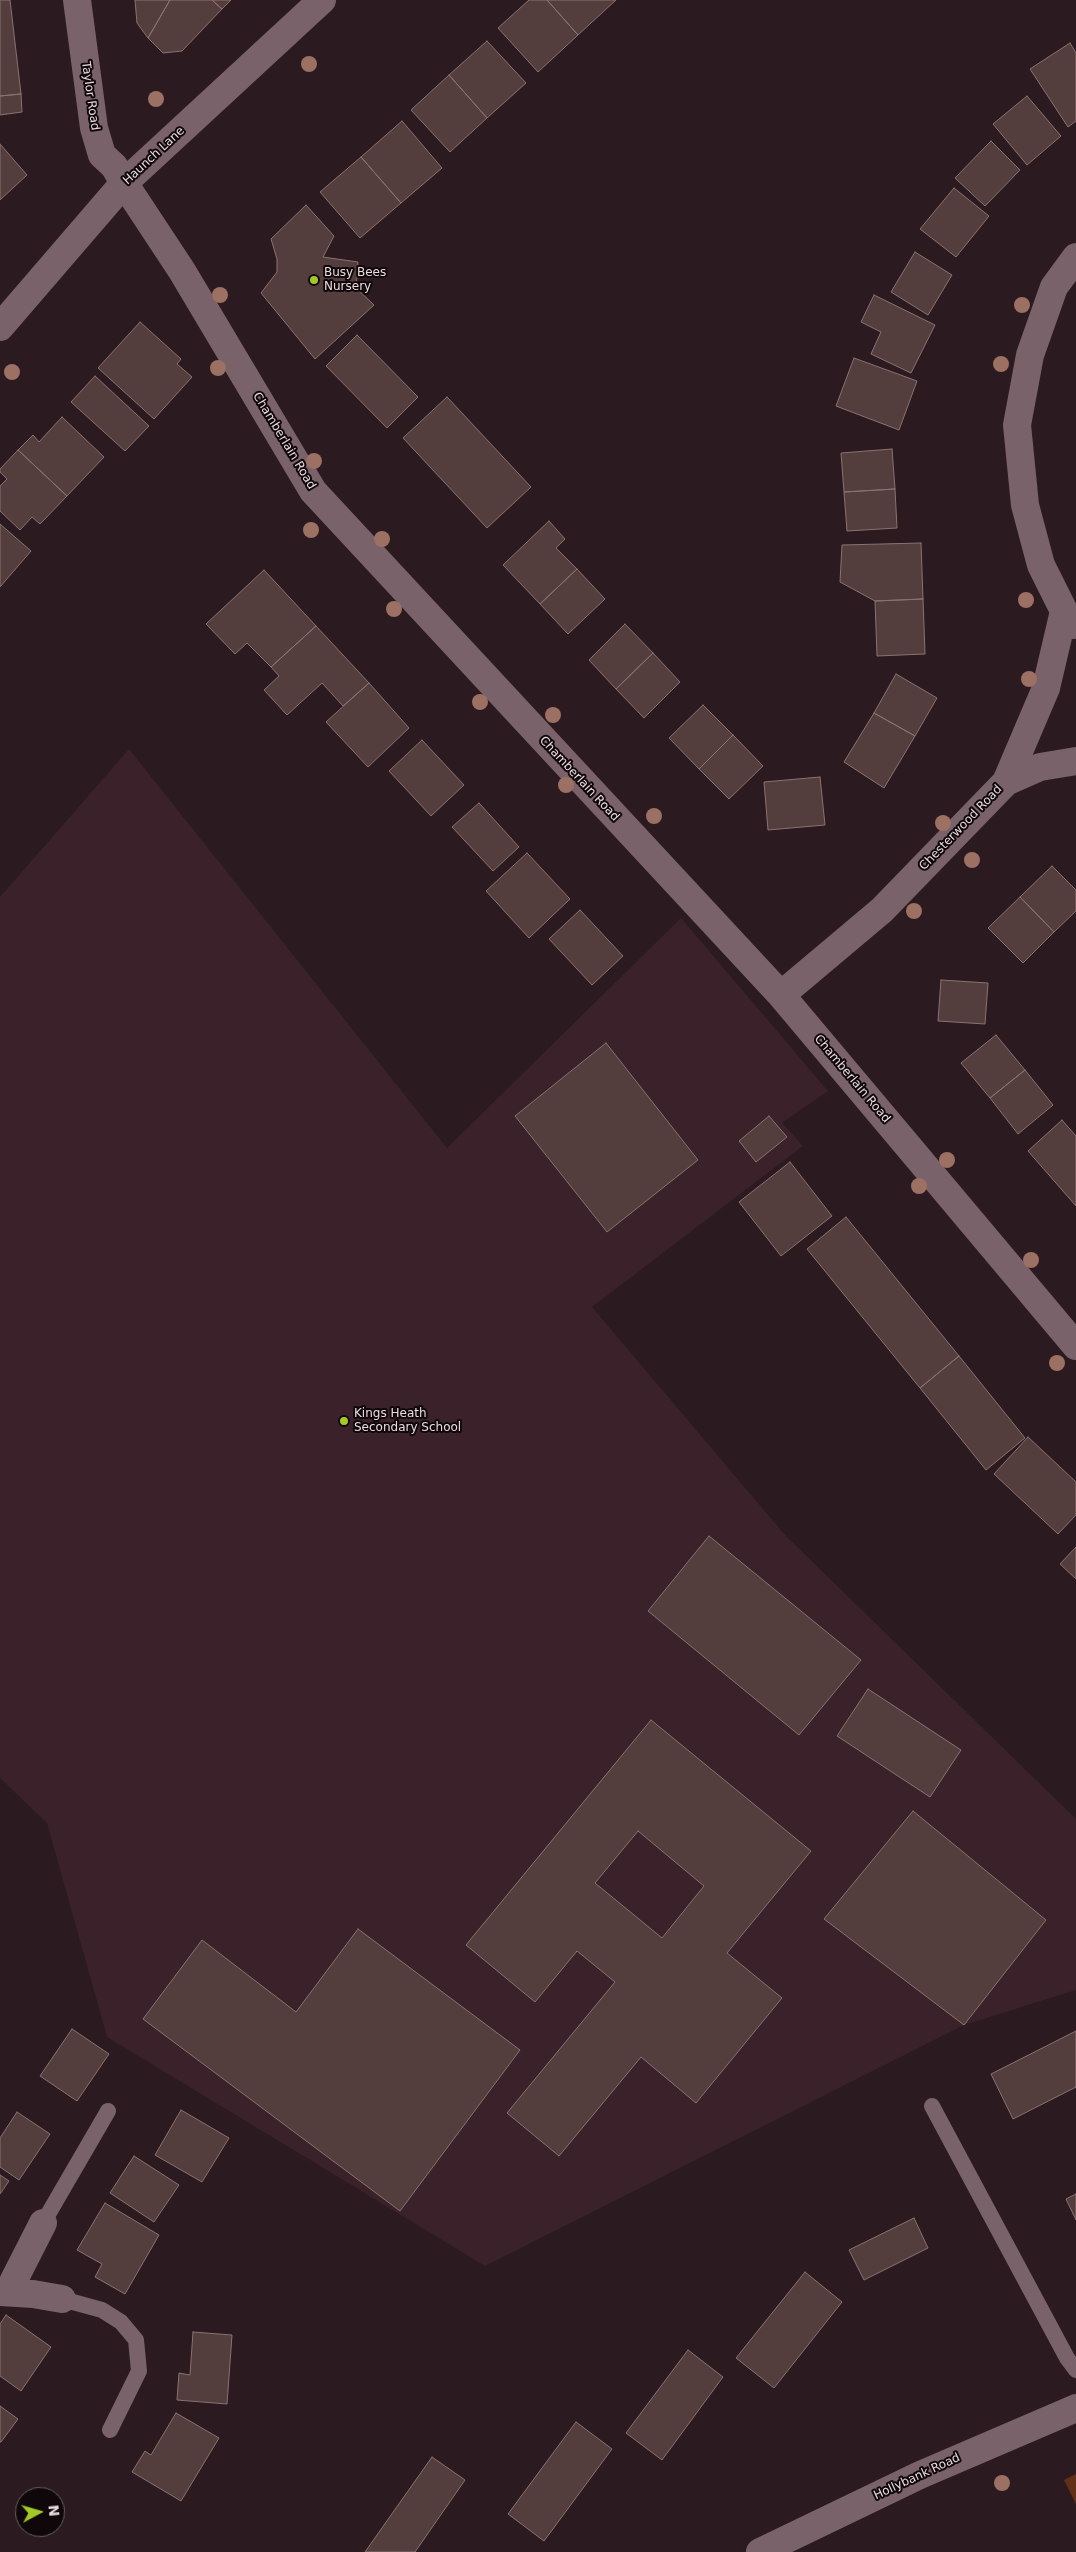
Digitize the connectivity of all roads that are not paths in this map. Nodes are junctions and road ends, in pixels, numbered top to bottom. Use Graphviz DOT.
graph roads {
  1 [pos="77,0"];
  2 [pos="322,0"];
  3 [pos="124,183"];
  4 [pos="1076,257"];
  5 [pos="0,327"];
  6 [pos="1070,620"];
  7 [pos="1076,761"];
  8 [pos="1006,782"];
  9 [pos="781,995"];
  10 [pos="1076,1346"];
  11 [pos="932,2106"];
  12 [pos="108,2112"];
  13 [pos="43,2223"];
  14 [pos="4,2292"];
  15 [pos="62,2299"];
  16 [pos="1076,2370"];
  17 [pos="1076,2408"];
  18 [pos="110,2430"];
  19 [pos="760,2552"];
  1 -- 3 [label="street, Taylor Road"];
  2 -- 3 [label="street, Haunch Lane"];
  3 -- 5 [label="street, Haunch Lane"];
  3 -- 9 [label="street, Chamberlain Road"];
  4 -- 6 [label="street, Chesterwood Road"];
  6 -- 8 [label="street, Chesterwood Road"];
  7 -- 8 [label="street"];
  8 -- 9 [label="street, Chesterwood Road"];
  9 -- 10 [label="street, Chamberlain Road"];
  11 -- 16 [label="lane"];
  12 -- 13 [label="lane"];
  13 -- 14 [label="street"];
  14 -- 15 [label="street"];
  15 -- 18 [label="lane"];
  17 -- 19 [label="street, Hollybank Road"];
}
